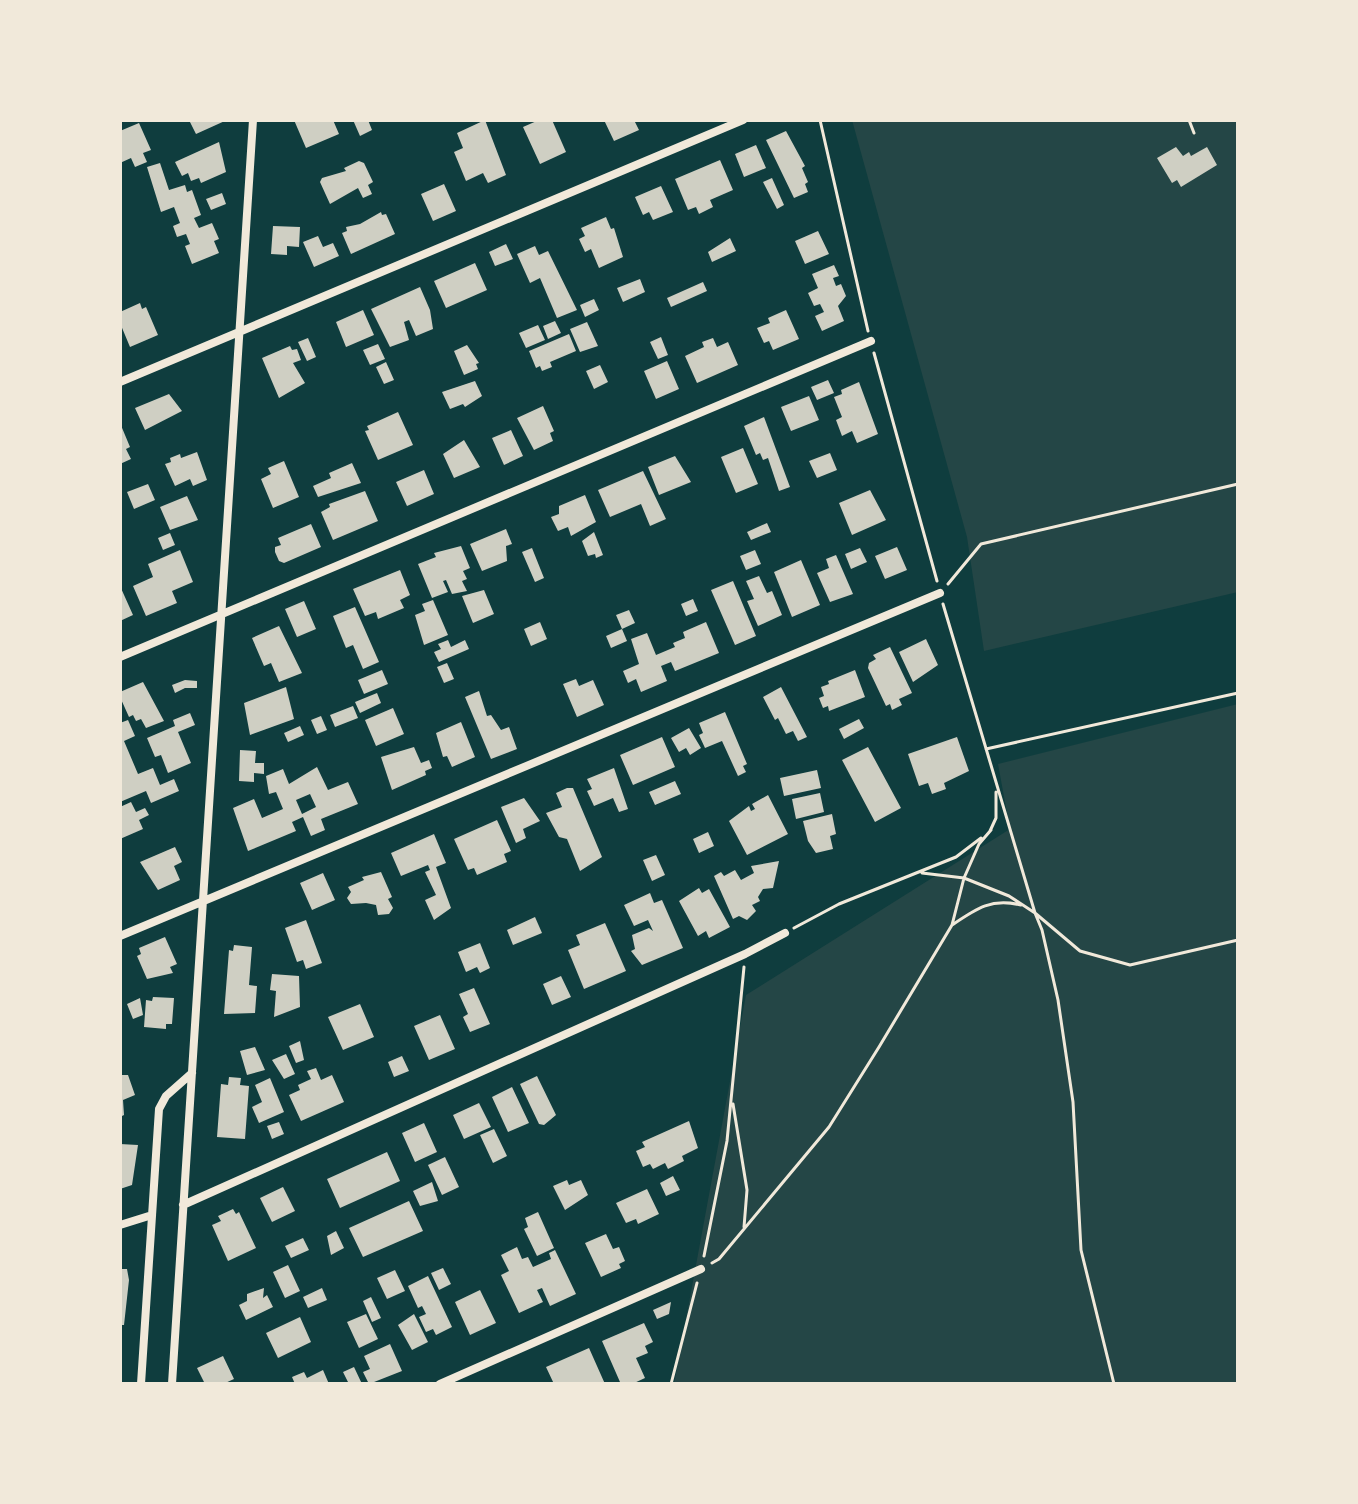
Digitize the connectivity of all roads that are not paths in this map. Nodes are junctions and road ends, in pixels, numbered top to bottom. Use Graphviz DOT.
graph roads {
  1 [pos="253,120"];
  2 [pos="743,120"];
  3 [pos="240,332"];
  4 [pos="871,341"];
  5 [pos="120,382"];
  6 [pos="940,593"];
  7 [pos="221,615"];
  8 [pos="120,657"];
  9 [pos="204,901"];
  10 [pos="785,933"];
  11 [pos="120,936"];
  12 [pos="192,1073"];
  13 [pos="183,1205"];
  14 [pos="152,1215"];
  15 [pos="120,1225"];
  16 [pos="701,1269"];
  17 [pos="141,1384"];
  18 [pos="172,1384"];
  19 [pos="440,1384"];
  1 -- 3 [label="street"];
  2 -- 3 [label="street"];
  3 -- 5 [label="street"];
  3 -- 7 [label="street"];
  4 -- 7 [label="street"];
  6 -- 9 [label="street"];
  7 -- 8 [label="street"];
  7 -- 9 [label="street"];
  9 -- 11 [label="street"];
  9 -- 12 [label="street"];
  10 -- 13 [label="street"];
  12 -- 13 [label="street"];
  12 -- 14 [label="street"];
  13 -- 18 [label="street"];
  14 -- 15 [label="street"];
  14 -- 17 [label="street"];
  16 -- 19 [label="street"];
}
